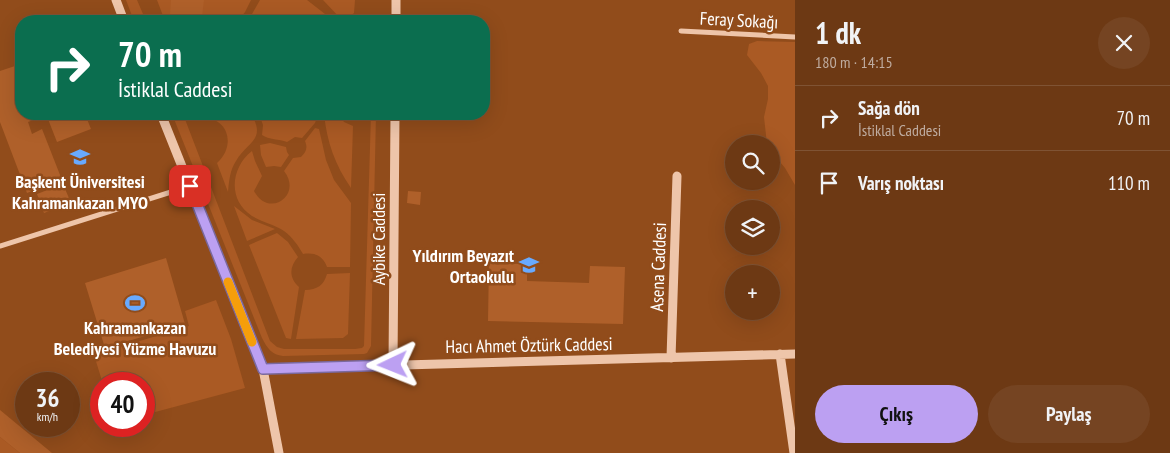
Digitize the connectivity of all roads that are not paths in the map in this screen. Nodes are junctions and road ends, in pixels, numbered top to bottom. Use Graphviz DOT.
graph roads {
  1 [pos="116,0"];
  2 [pos="396,0"];
  3 [pos="122,15"];
  4 [pos="396,15"];
  5 [pos="681,31"];
  6 [pos="795,36"];
  7 [pos="163,120"];
  8 [pos="395,120"];
  9 [pos="677,176"];
  10 [pos="190,186"];
  11 [pos="0,246"];
  12 [pos="780,354"];
  13 [pos="795,354"];
  14 [pos="671,358"];
  15 [pos="393,365"];
  16 [pos="263,369"];
  17 [pos="279,453"];
  18 [pos="794,453"];
  1 -- 3 [label="street"];
  2 -- 4 [label="street"];
  5 -- 6 [label="street, Feray Sokağı"];
  7 -- 10 [label="street"];
  8 -- 15 [label="street, Aybike Caddesi"];
  9 -- 14 [label="street, Asena Caddesi"];
  10 -- 11 [label="street"];
  10 -- 16 [label="street"];
  12 -- 13 [label="street, Hacı Ahmet Öztürk Caddesi"];
  12 -- 14 [label="street, Hacı Ahmet Öztürk Caddesi"];
  12 -- 18 [label="street"];
  14 -- 15 [label="street, Hacı Ahmet Öztürk Caddesi"];
  15 -- 16 [label="street, Hacı Ahmet Öztürk Caddesi"];
  16 -- 17 [label="street"];
}
